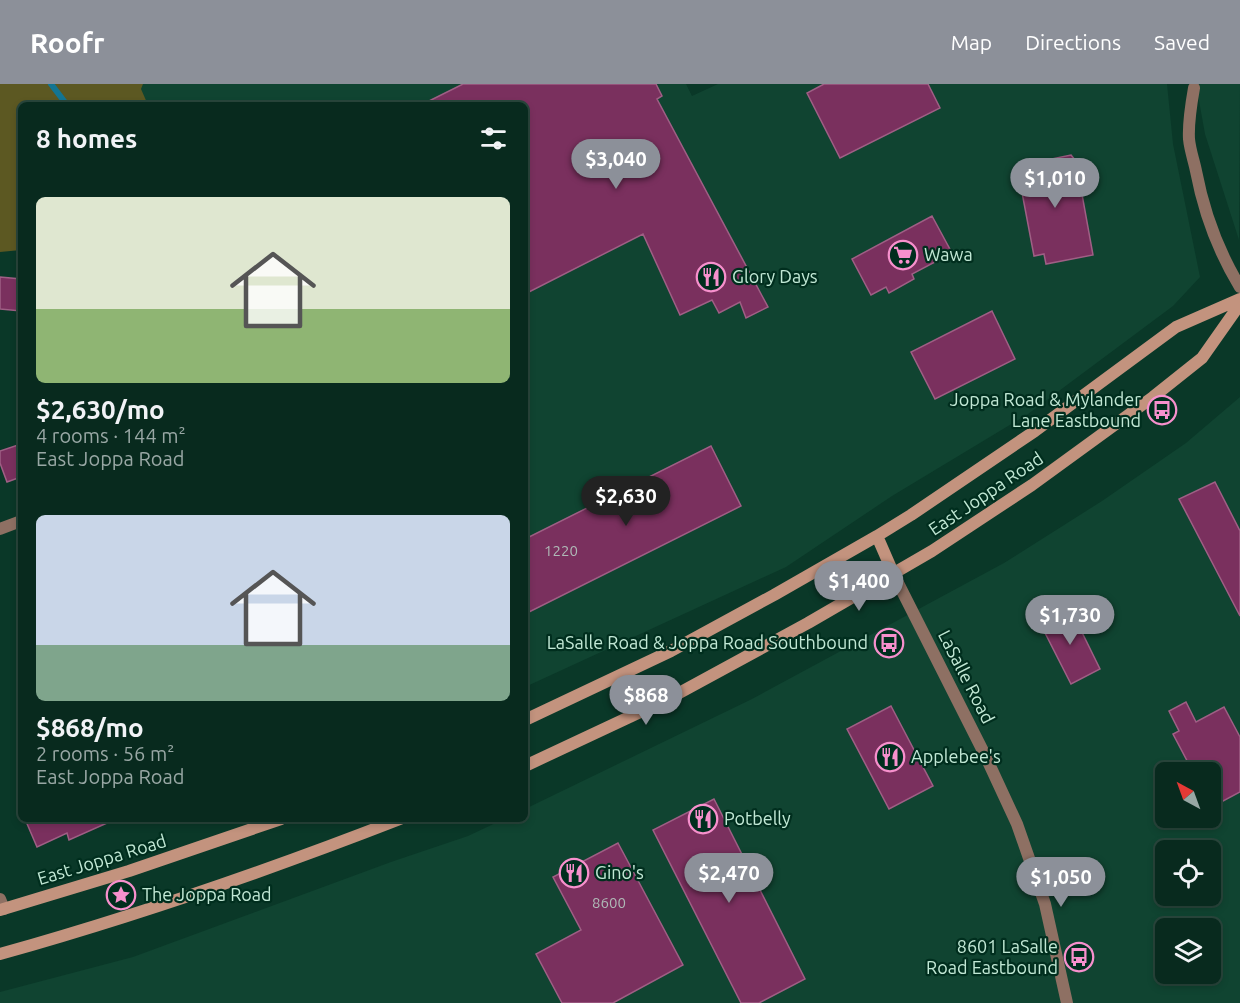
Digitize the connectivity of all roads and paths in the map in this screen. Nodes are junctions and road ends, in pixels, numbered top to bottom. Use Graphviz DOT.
graph roads {
  1 [pos="1194,88"];
  2 [pos="1240,287"];
  3 [pos="1240,298"];
  4 [pos="1240,304"];
  5 [pos="18,522"];
  6 [pos="0,529"];
  7 [pos="877,536"];
  8 [pos="894,575"];
  9 [pos="528,719"];
  10 [pos="528,765"];
  11 [pos="392,822"];
  12 [pos="254,824"];
  13 [pos="1,906"];
  14 [pos="0,954"];
  15 [pos="1067,1003"];
  1 -- 2 [label="street"];
  3 -- 7 [label="main road, East Joppa Road"];
  4 -- 8 [label="main road, East Joppa Road"];
  5 -- 6 [label="street"];
  7 -- 8 [label="main road"];
  7 -- 9 [label="main road, East Joppa Road"];
  8 -- 10 [label="main road, East Joppa Road"];
  8 -- 15 [label="street, LaSalle Road"];
  11 -- 14 [label="main road"];
  12 -- 13 [label="main road, East Joppa Road"];
}
